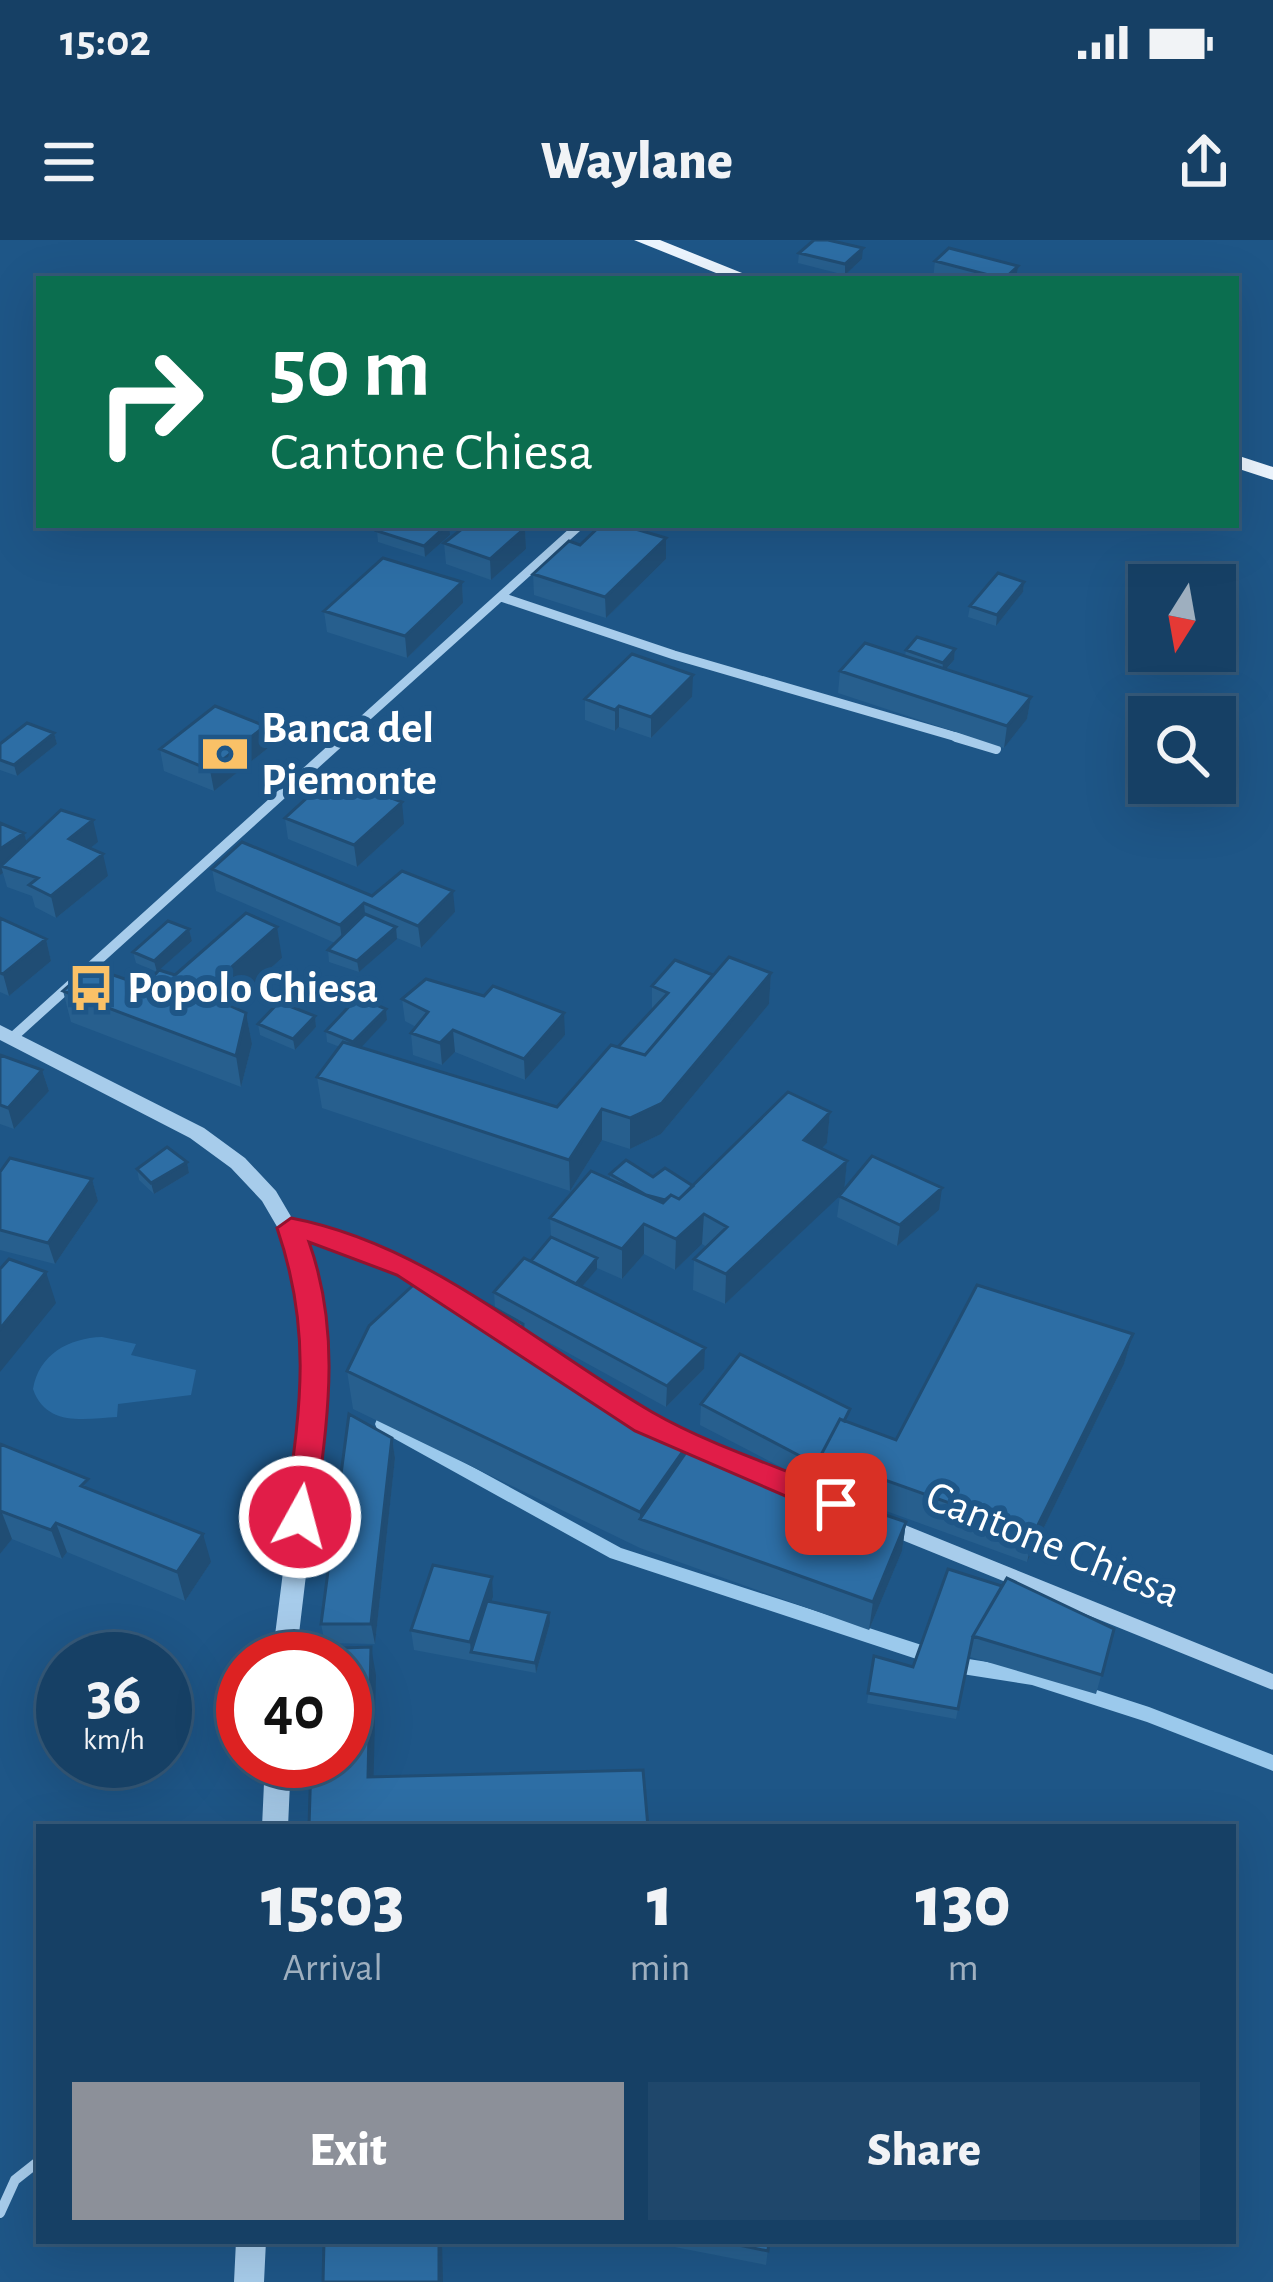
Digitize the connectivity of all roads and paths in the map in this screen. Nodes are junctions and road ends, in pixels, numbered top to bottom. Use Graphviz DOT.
graph roads {
  1 [pos="643,240"];
  2 [pos="740,276"];
  3 [pos="1239,461"];
  4 [pos="1273,474"];
  5 [pos="577,528"];
  6 [pos="501,597"];
  7 [pos="995,749"];
  8 [pos="6,1035"];
  9 [pos="291,1228"];
  10 [pos="451,1295"];
  11 [pos="646,1423"];
  12 [pos="287,1632"];
  13 [pos="1273,1682"];
  14 [pos="276,1788"];
  15 [pos="274,1824"];
  16 [pos="36,2163"];
  17 [pos="0,2213"];
  18 [pos="251,2244"];
  19 [pos="249,2282"];
  1 -- 2 [label="main road"];
  3 -- 4 [label="main road"];
  5 -- 6 [label="street"];
  6 -- 7 [label="street"];
  6 -- 8 [label="street"];
  8 -- 9 [label="street"];
  9 -- 10 [label="street"];
  9 -- 12 [label="street"];
  11 -- 13 [label="street, Cantone Chiesa"];
  14 -- 15 [label="street"];
  16 -- 17 [label="lane"];
  18 -- 19 [label="street"];
}
